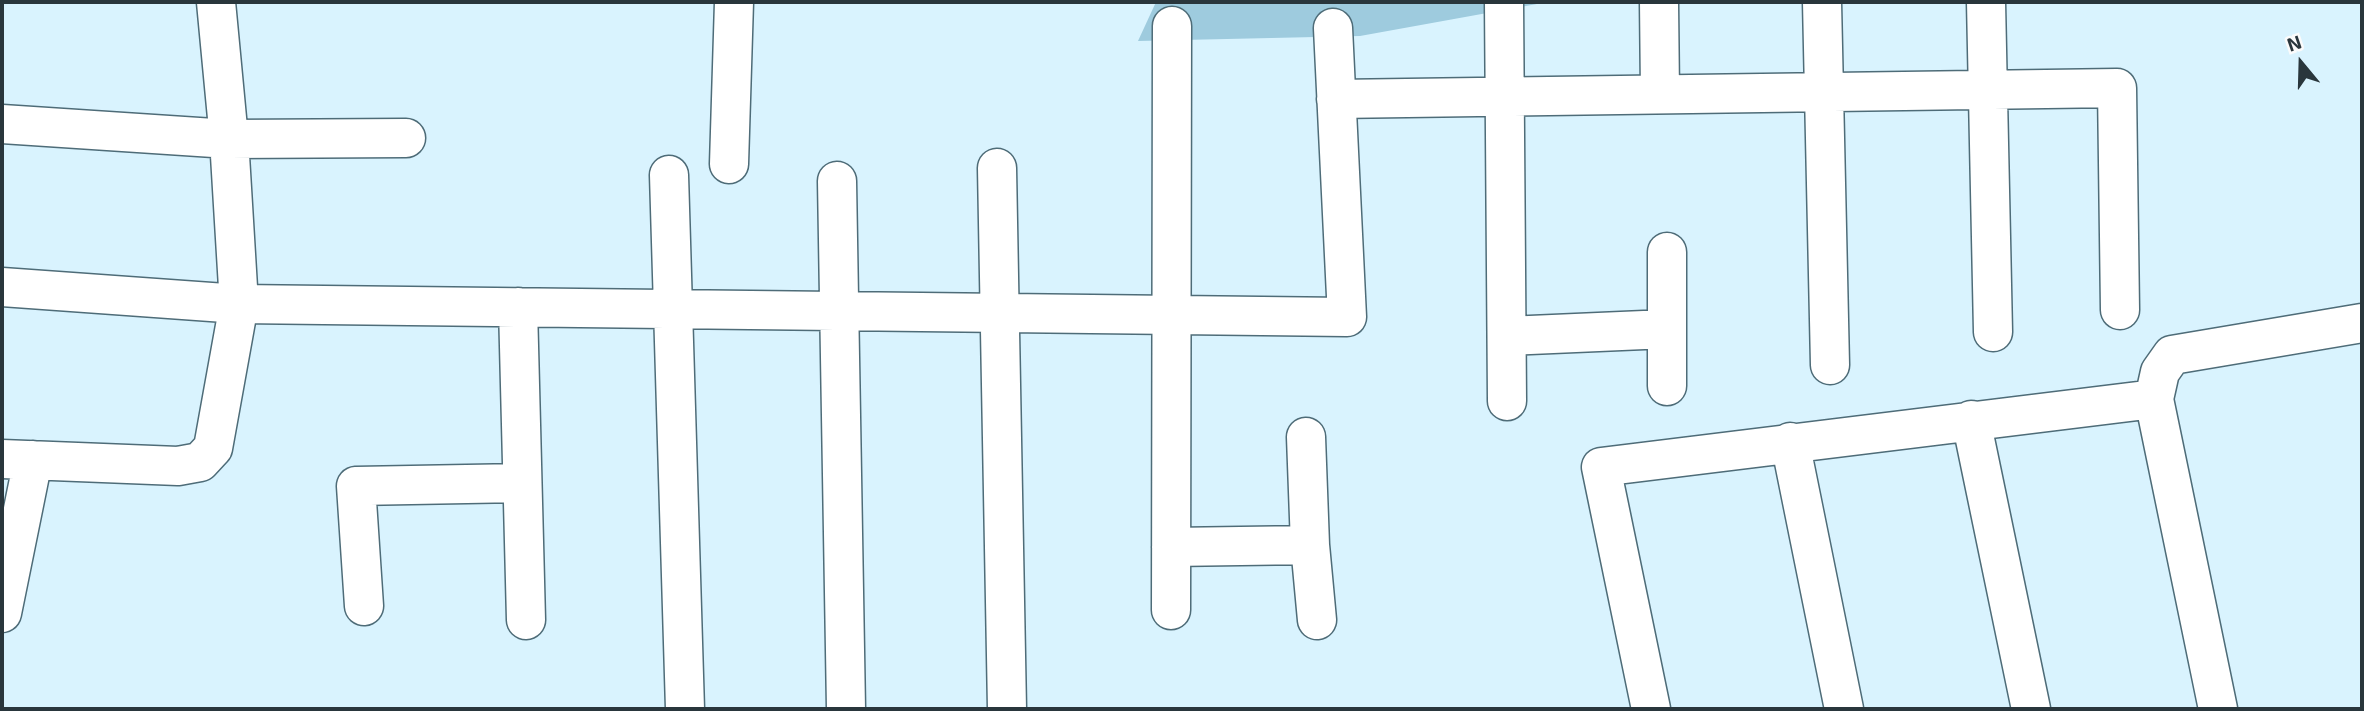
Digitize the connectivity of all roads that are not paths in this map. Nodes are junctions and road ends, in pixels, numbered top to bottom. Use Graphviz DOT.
graph roads {
  1 [pos="216,2"];
  2 [pos="733,2"];
  3 [pos="1504,2"];
  4 [pos="1659,2"];
  5 [pos="1822,2"];
  6 [pos="1986,2"];
  7 [pos="1172,26"];
  8 [pos="1333,28"];
  9 [pos="1988,90"];
  10 [pos="1824,92"];
  11 [pos="1660,94"];
  12 [pos="1504,97"];
  13 [pos="1336,99"];
  14 [pos="2,124"];
  15 [pos="406,138"];
  16 [pos="229,139"];
  17 [pos="729,164"];
  18 [pos="998,168"];
  19 [pos="669,175"];
  20 [pos="837,181"];
  21 [pos="1667,252"];
  22 [pos="2,287"];
  23 [pos="239,304"];
  24 [pos="518,307"];
  25 [pos="673,309"];
  26 [pos="839,310"];
  27 [pos="2120,310"];
  28 [pos="1000,312"];
  29 [pos="1171,314"];
  30 [pos="2362,323"];
  31 [pos="1667,330"];
  32 [pos="1993,332"];
  33 [pos="1507,336"];
  34 [pos="1830,365"];
  35 [pos="1667,386"];
  36 [pos="2154,399"];
  37 [pos="1507,401"];
  38 [pos="1971,421"];
  39 [pos="1306,437"];
  40 [pos="1790,442"];
  41 [pos="17,459"];
  42 [pos="522,483"];
  43 [pos="1311,545"];
  44 [pos="1171,547"];
  45 [pos="364,606"];
  46 [pos="1171,610"];
  47 [pos="2,613"];
  48 [pos="526,620"];
  49 [pos="1317,620"];
  50 [pos="685,709"];
  51 [pos="846,709"];
  52 [pos="1007,709"];
  53 [pos="1651,709"];
  54 [pos="1844,709"];
  55 [pos="2031,709"];
  56 [pos="2218,709"];
  1 -- 16 [label="street"];
  2 -- 17 [label="street"];
  3 -- 12 [label="street"];
  4 -- 11 [label="street"];
  5 -- 10 [label="street"];
  6 -- 9 [label="street"];
  7 -- 29 [label="street"];
  8 -- 13 [label="street"];
  9 -- 10 [label="street"];
  9 -- 27 [label="street"];
  9 -- 32 [label="street"];
  10 -- 11 [label="street"];
  10 -- 34 [label="street"];
  11 -- 12 [label="street"];
  12 -- 13 [label="street"];
  12 -- 33 [label="street"];
  13 -- 29 [label="street"];
  14 -- 16 [label="street"];
  15 -- 16 [label="street"];
  16 -- 23 [label="street"];
  18 -- 28 [label="street"];
  19 -- 25 [label="street"];
  20 -- 26 [label="street"];
  21 -- 31 [label="street"];
  22 -- 23 [label="street"];
  23 -- 24 [label="street"];
  23 -- 41 [label="street"];
  24 -- 25 [label="street"];
  24 -- 42 [label="street"];
  25 -- 26 [label="street"];
  25 -- 50 [label="street"];
  26 -- 28 [label="street"];
  26 -- 51 [label="street"];
  28 -- 29 [label="street"];
  28 -- 52 [label="street"];
  29 -- 44 [label="street"];
  30 -- 36 [label="street"];
  31 -- 33 [label="street"];
  31 -- 35 [label="street"];
  33 -- 37 [label="street"];
  36 -- 38 [label="street"];
  36 -- 56 [label="street"];
  38 -- 40 [label="street"];
  38 -- 55 [label="street"];
  39 -- 43 [label="street"];
  40 -- 53 [label="street"];
  40 -- 54 [label="street"];
  41 -- 47 [label="street"];
  42 -- 45 [label="street"];
  42 -- 48 [label="street"];
  43 -- 44 [label="street"];
  43 -- 49 [label="street"];
  44 -- 46 [label="street"];
}
